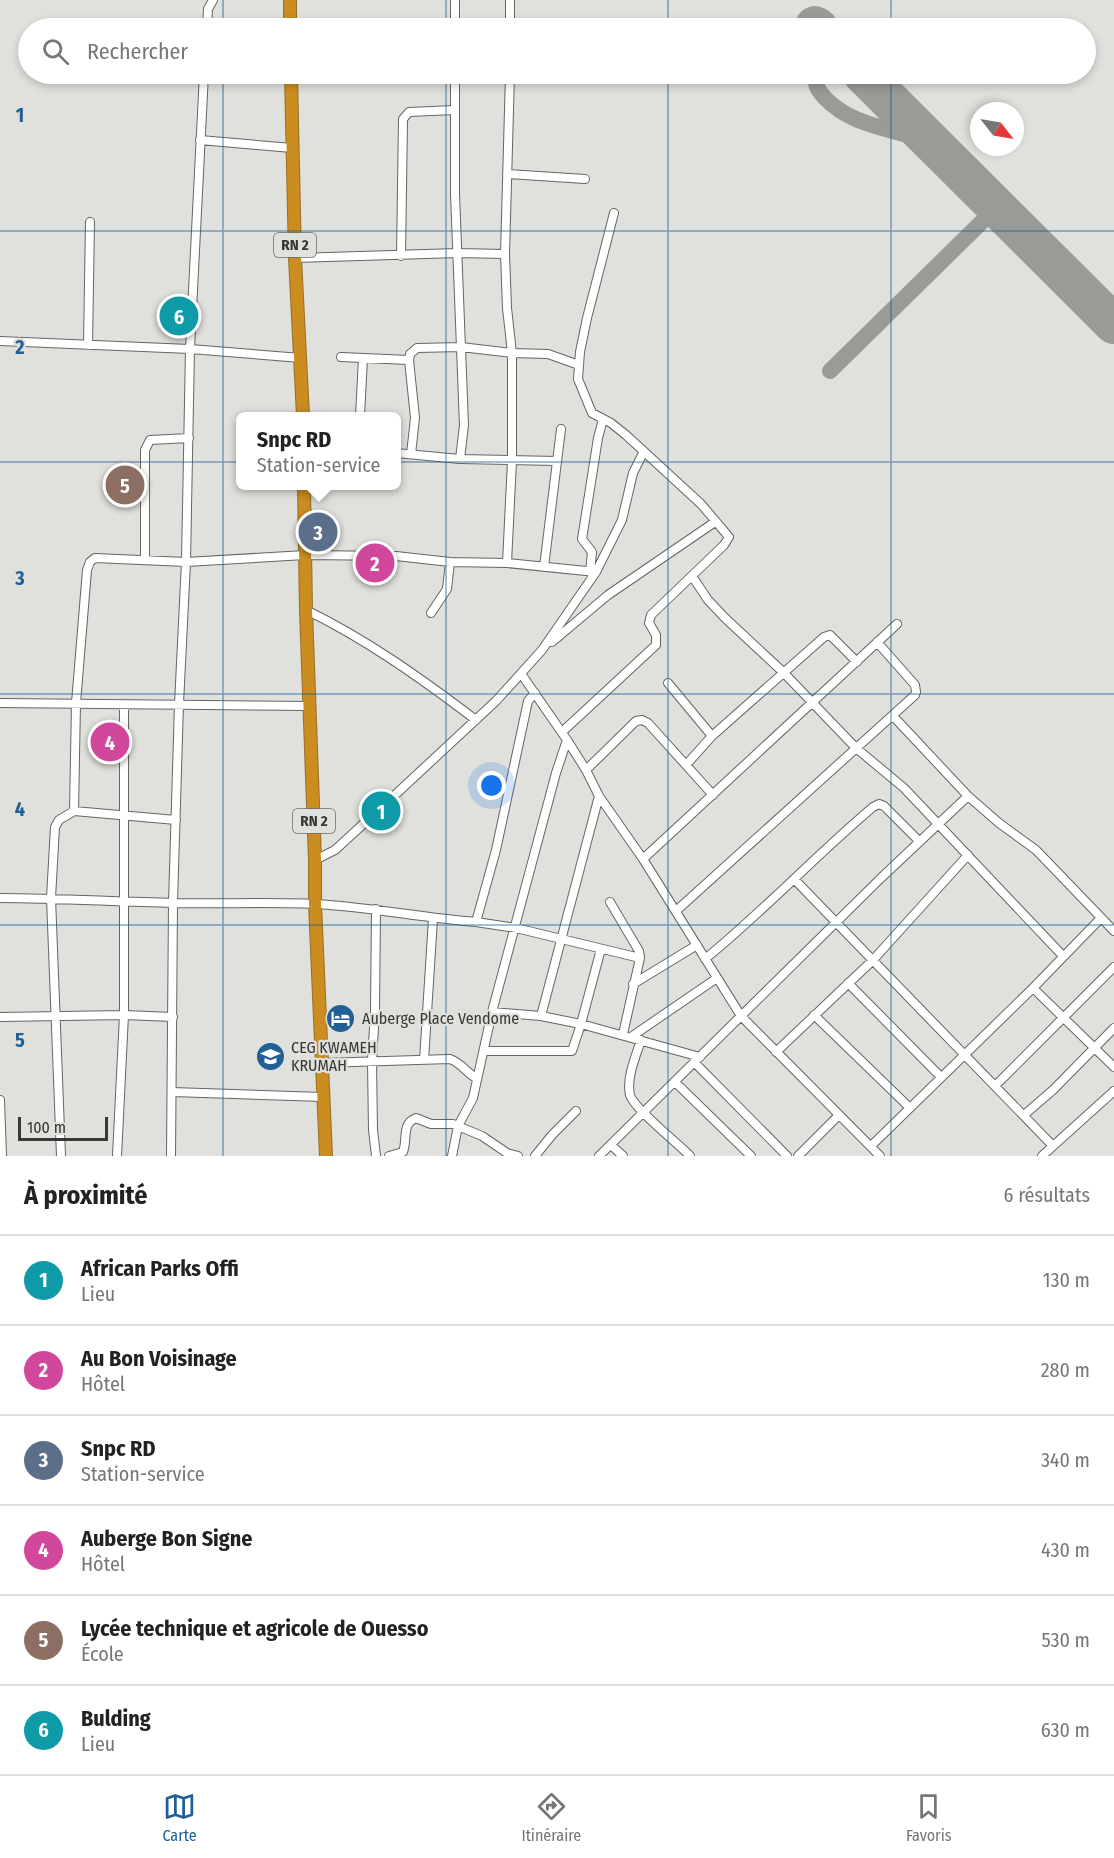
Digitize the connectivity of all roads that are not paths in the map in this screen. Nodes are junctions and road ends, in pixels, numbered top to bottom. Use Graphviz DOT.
graph roads {
  1 [pos="213,0"];
  2 [pos="290,0"];
  3 [pos="455,0"];
  4 [pos="510,0"];
  5 [pos="208,18"];
  6 [pos="290,18"];
  7 [pos="455,18"];
  8 [pos="510,18"];
  9 [pos="203,84"];
  10 [pos="291,84"];
  11 [pos="455,84"];
  12 [pos="510,84"];
  13 [pos="455,110"];
  14 [pos="200,140"];
  15 [pos="292,148"];
  16 [pos="507,174"];
  17 [pos="585,179"];
  18 [pos="614,213"];
  19 [pos="90,222"];
  20 [pos="458,253"];
  21 [pos="506,254"];
  22 [pos="401,256"];
  23 [pos="295,258"];
  24 [pos="0,341"];
  25 [pos="88,345"];
  26 [pos="461,347"];
  27 [pos="190,350"];
  28 [pos="512,353"];
  29 [pos="340,357"];
  30 [pos="301,358"];
  31 [pos="363,358"];
  32 [pos="409,360"];
  33 [pos="579,365"];
  34 [pos="303,412"];
  35 [pos="360,412"];
  36 [pos="603,419"];
  37 [pos="561,429"];
  38 [pos="189,438"];
  39 [pos="401,453"];
  40 [pos="643,453"];
  41 [pos="411,454"];
  42 [pos="460,459"];
  43 [pos="512,461"];
  44 [pos="557,461"];
  45 [pos="304,490"];
  46 [pos="715,522"];
  47 [pos="305,555"];
  48 [pos="146,560"];
  49 [pos="186,562"];
  50 [pos="450,562"];
  51 [pos="507,563"];
  52 [pos="544,567"];
  53 [pos="593,572"];
  54 [pos="692,576"];
  55 [pos="306,610"];
  56 [pos="431,613"];
  57 [pos="897,624"];
  58 [pos="877,642"];
  59 [pos="543,650"];
  60 [pos="857,662"];
  61 [pos="783,672"];
  62 [pos="522,675"];
  63 [pos="668,683"];
  64 [pos="535,693"];
  65 [pos="0,703"];
  66 [pos="76,703"];
  67 [pos="812,703"];
  68 [pos="179,704"];
  69 [pos="124,705"];
  70 [pos="310,706"];
  71 [pos="893,716"];
  72 [pos="476,720"];
  73 [pos="561,732"];
  74 [pos="712,736"];
  75 [pos="567,740"];
  76 [pos="856,748"];
  77 [pos="686,765"];
  78 [pos="586,770"];
  79 [pos="713,795"];
  80 [pos="599,796"];
  81 [pos="968,796"];
  82 [pos="74,811"];
  83 [pos="124,815"];
  84 [pos="176,819"];
  85 [pos="936,824"];
  86 [pos="919,841"];
  87 [pos="969,855"];
  88 [pos="643,859"];
  89 [pos="315,860"];
  90 [pos="794,879"];
  91 [pos="0,898"];
  92 [pos="51,898"];
  93 [pos="123,902"];
  94 [pos="610,902"];
  95 [pos="173,903"];
  96 [pos="315,904"];
  97 [pos="376,909"];
  98 [pos="676,911"];
  99 [pos="1101,918"];
  100 [pos="433,919"];
  101 [pos="476,922"];
  102 [pos="835,924"];
  103 [pos="516,928"];
  104 [pos="1114,931"];
  105 [pos="560,939"];
  106 [pos="697,945"];
  107 [pos="601,949"];
  108 [pos="1063,957"];
  109 [pos="640,958"];
  110 [pos="705,959"];
  111 [pos="873,960"];
  112 [pos="1114,967"];
  113 [pos="717,978"];
  114 [pos="848,983"];
  115 [pos="633,984"];
  116 [pos="1033,988"];
  117 [pos="492,1012"];
  118 [pos="124,1015"];
  119 [pos="813,1015"];
  120 [pos="55,1016"];
  121 [pos="541,1016"];
  122 [pos="741,1016"];
  123 [pos="0,1017"];
  124 [pos="173,1017"];
  125 [pos="1064,1018"];
  126 [pos="581,1024"];
  127 [pos="1114,1028"];
  128 [pos="627,1035"];
  129 [pos="642,1040"];
  130 [pos="1094,1048"];
  131 [pos="484,1051"];
  132 [pos="776,1052"];
  133 [pos="964,1056"];
  134 [pos="424,1060"];
  135 [pos="697,1060"];
  136 [pos="372,1062"];
  137 [pos="321,1063"];
  138 [pos="1114,1067"];
  139 [pos="941,1077"];
  140 [pos="476,1078"];
  141 [pos="675,1082"];
  142 [pos="994,1086"];
  143 [pos="1114,1091"];
  144 [pos="172,1092"];
  145 [pos="323,1097"];
  146 [pos="0,1103"];
  147 [pos="909,1107"];
  148 [pos="576,1111"];
  149 [pos="644,1113"];
  150 [pos="839,1115"];
  151 [pos="1023,1115"];
  152 [pos="458,1125"];
  153 [pos="611,1145"];
  154 [pos="871,1146"];
  155 [pos="1053,1146"];
  156 [pos="2,1156"];
  157 [pos="61,1156"];
  158 [pos="117,1156"];
  159 [pos="171,1156"];
  160 [pos="326,1156"];
  161 [pos="376,1156"];
  162 [pos="389,1156"];
  163 [pos="452,1156"];
  164 [pos="518,1156"];
  165 [pos="535,1156"];
  166 [pos="599,1156"];
  167 [pos="623,1156"];
  168 [pos="690,1156"];
  169 [pos="751,1156"];
  170 [pos="787,1156"];
  171 [pos="798,1156"];
  172 [pos="880,1156"];
  173 [pos="1042,1156"];
  1 -- 5 [label="street"];
  2 -- 6 [label="highway"];
  3 -- 7 [label="street"];
  4 -- 8 [label="street"];
  9 -- 14 [label="street"];
  10 -- 15 [label="highway, RN 2"];
  11 -- 13 [label="street"];
  12 -- 16 [label="street"];
  13 -- 20 [label="street"];
  13 -- 22 [label="street"];
  14 -- 15 [label="street"];
  14 -- 27 [label="street"];
  15 -- 23 [label="highway, RN 2"];
  16 -- 17 [label="street"];
  16 -- 21 [label="street"];
  18 -- 33 [label="street"];
  19 -- 25 [label="street"];
  20 -- 21 [label="street"];
  20 -- 22 [label="street"];
  20 -- 26 [label="street"];
  21 -- 28 [label="street"];
  22 -- 23 [label="street"];
  23 -- 30 [label="highway, RN 2"];
  24 -- 25 [label="street"];
  25 -- 27 [label="street"];
  26 -- 28 [label="street"];
  26 -- 32 [label="street"];
  26 -- 42 [label="street"];
  27 -- 30 [label="street"];
  27 -- 38 [label="street"];
  28 -- 33 [label="street"];
  28 -- 43 [label="street"];
  29 -- 31 [label="street"];
  30 -- 34 [label="highway, RN 2"];
  31 -- 32 [label="street"];
  31 -- 35 [label="street"];
  32 -- 41 [label="street"];
  33 -- 36 [label="street"];
  36 -- 40 [label="street"];
  36 -- 53 [label="street"];
  37 -- 44 [label="street"];
  38 -- 48 [label="street"];
  38 -- 49 [label="street"];
  39 -- 41 [label="street"];
  40 -- 46 [label="street"];
  40 -- 53 [label="street"];
  41 -- 42 [label="street"];
  42 -- 43 [label="street"];
  43 -- 44 [label="street"];
  43 -- 51 [label="street"];
  44 -- 52 [label="street"];
  45 -- 47 [label="highway, RN 2"];
  46 -- 54 [label="street"];
  46 -- 59 [label="street"];
  47 -- 49 [label="street"];
  47 -- 50 [label="street"];
  47 -- 55 [label="highway, RN 2"];
  48 -- 49 [label="street"];
  48 -- 66 [label="street"];
  49 -- 68 [label="street"];
  50 -- 51 [label="street"];
  50 -- 56 [label="street"];
  51 -- 52 [label="street"];
  52 -- 53 [label="street"];
  53 -- 59 [label="street"];
  54 -- 61 [label="street"];
  54 -- 73 [label="street"];
  55 -- 70 [label="highway, RN 2"];
  55 -- 72 [label="street"];
  57 -- 58 [label="street"];
  58 -- 60 [label="street"];
  58 -- 71 [label="street"];
  59 -- 62 [label="street"];
  60 -- 61 [label="street"];
  60 -- 67 [label="street"];
  61 -- 67 [label="street"];
  61 -- 74 [label="street"];
  62 -- 64 [label="street"];
  62 -- 72 [label="street"];
  63 -- 74 [label="street"];
  64 -- 73 [label="street"];
  64 -- 101 [label="street"];
  65 -- 66 [label="street"];
  66 -- 69 [label="street"];
  66 -- 82 [label="street"];
  67 -- 76 [label="street"];
  67 -- 79 [label="street"];
  68 -- 69 [label="street"];
  68 -- 70 [label="street"];
  68 -- 84 [label="street"];
  69 -- 83 [label="street"];
  70 -- 89 [label="highway, RN 2"];
  71 -- 76 [label="street"];
  71 -- 81 [label="street"];
  72 -- 89 [label="street"];
  73 -- 75 [label="street"];
  74 -- 77 [label="street"];
  75 -- 78 [label="street"];
  75 -- 103 [label="street"];
  76 -- 85 [label="street"];
  76 -- 98 [label="street"];
  77 -- 78 [label="street"];
  77 -- 79 [label="street"];
  78 -- 80 [label="street"];
  79 -- 88 [label="street"];
  80 -- 88 [label="street"];
  80 -- 105 [label="street"];
  81 -- 85 [label="street"];
  81 -- 99 [label="street"];
  82 -- 83 [label="street"];
  82 -- 92 [label="street"];
  83 -- 84 [label="street"];
  83 -- 93 [label="street"];
  84 -- 95 [label="street"];
  85 -- 86 [label="street"];
  85 -- 87 [label="street"];
  86 -- 90 [label="street"];
  86 -- 102 [label="street"];
  87 -- 108 [label="street"];
  87 -- 111 [label="street"];
  88 -- 98 [label="street"];
  89 -- 96 [label="highway, RN 2"];
  90 -- 102 [label="street"];
  90 -- 110 [label="street"];
  91 -- 92 [label="street"];
  92 -- 93 [label="street"];
  92 -- 120 [label="street"];
  93 -- 95 [label="street"];
  93 -- 118 [label="street"];
  94 -- 109 [label="street"];
  95 -- 96 [label="street"];
  95 -- 124 [label="street"];
  96 -- 97 [label="street"];
  96 -- 137 [label="highway, RN 2"];
  97 -- 100 [label="street"];
  97 -- 136 [label="street"];
  98 -- 106 [label="street"];
  99 -- 104 [label="street"];
  99 -- 108 [label="street"];
  100 -- 101 [label="street"];
  100 -- 134 [label="street"];
  101 -- 103 [label="street"];
  102 -- 111 [label="street"];
  102 -- 122 [label="street"];
  103 -- 105 [label="street"];
  103 -- 117 [label="street"];
  105 -- 107 [label="street"];
  105 -- 121 [label="street"];
  106 -- 110 [label="street"];
  106 -- 115 [label="street"];
  107 -- 109 [label="street"];
  107 -- 126 [label="street"];
  108 -- 116 [label="street"];
  109 -- 115 [label="street"];
  110 -- 113 [label="street"];
  111 -- 114 [label="street"];
  111 -- 133 [label="street"];
  112 -- 125 [label="street"];
  113 -- 122 [label="street"];
  113 -- 128 [label="street"];
  114 -- 119 [label="street"];
  114 -- 139 [label="street"];
  115 -- 128 [label="street"];
  116 -- 125 [label="street"];
  116 -- 133 [label="street"];
  117 -- 121 [label="street"];
  117 -- 131 [label="street"];
  118 -- 120 [label="street"];
  118 -- 124 [label="street"];
  118 -- 158 [label="street"];
  119 -- 132 [label="street"];
  119 -- 147 [label="street"];
  120 -- 123 [label="street"];
  120 -- 157 [label="street"];
  121 -- 126 [label="street"];
  122 -- 132 [label="street"];
  122 -- 135 [label="street"];
  124 -- 144 [label="street"];
  125 -- 130 [label="street"];
  125 -- 142 [label="street"];
  126 -- 128 [label="street"];
  126 -- 131 [label="street"];
  127 -- 130 [label="street"];
  128 -- 129 [label="street"];
  129 -- 135 [label="street"];
  129 -- 149 [label="street"];
  130 -- 138 [label="street"];
  130 -- 151 [label="street"];
  131 -- 140 [label="street"];
  132 -- 150 [label="street"];
  133 -- 139 [label="street"];
  133 -- 142 [label="street"];
  134 -- 136 [label="street"];
  134 -- 140 [label="street"];
  135 -- 141 [label="street"];
  135 -- 170 [label="street"];
  136 -- 137 [label="street"];
  136 -- 161 [label="street"];
  137 -- 145 [label="highway, RN 2"];
  139 -- 147 [label="street"];
  140 -- 152 [label="street"];
  141 -- 149 [label="street"];
  141 -- 169 [label="street"];
  142 -- 151 [label="street"];
  143 -- 155 [label="street"];
  144 -- 145 [label="street"];
  144 -- 159 [label="street"];
  145 -- 160 [label="highway, RN 2"];
  146 -- 156 [label="street"];
  147 -- 154 [label="street"];
  148 -- 165 [label="street"];
  149 -- 153 [label="street"];
  149 -- 168 [label="street"];
  150 -- 154 [label="street"];
  150 -- 171 [label="street"];
  151 -- 155 [label="street"];
  152 -- 162 [label="street"];
  152 -- 163 [label="street"];
  152 -- 164 [label="street"];
  153 -- 166 [label="street"];
  153 -- 167 [label="street"];
  154 -- 172 [label="street"];
  155 -- 173 [label="street"];
}
